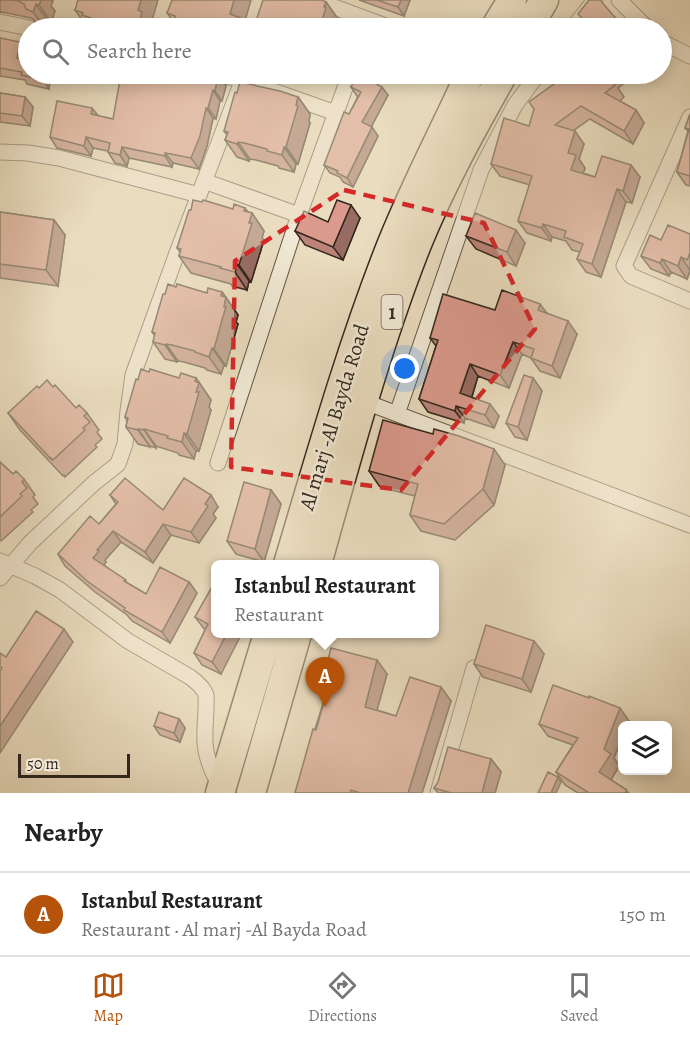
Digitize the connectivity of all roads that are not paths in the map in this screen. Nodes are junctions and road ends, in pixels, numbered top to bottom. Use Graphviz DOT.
graph roads {
  1 [pos="315,0"];
  2 [pos="512,0"];
  3 [pos="544,0"];
  4 [pos="596,0"];
  5 [pos="619,0"];
  6 [pos="355,18"];
  7 [pos="501,18"];
  8 [pos="534,18"];
  9 [pos="581,18"];
  10 [pos="638,18"];
  11 [pos="0,22"];
  12 [pos="18,26"];
  13 [pos="672,47"];
  14 [pos="690,56"];
  15 [pos="241,84"];
  16 [pos="262,84"];
  17 [pos="346,84"];
  18 [pos="465,84"];
  19 [pos="497,84"];
  20 [pos="531,84"];
  21 [pos="336,113"];
  22 [pos="690,117"];
  23 [pos="0,152"];
  24 [pos="202,188"];
  25 [pos="299,215"];
  26 [pos="690,301"];
  27 [pos="363,401"];
  28 [pos="397,414"];
  29 [pos="218,463"];
  30 [pos="690,525"];
  31 [pos="289,560"];
  32 [pos="318,560"];
  33 [pos="5,563"];
  34 [pos="0,578"];
  35 [pos="267,638"];
  36 [pos="296,638"];
  37 [pos="474,668"];
  38 [pos="221,790"];
  39 [pos="251,793"];
  40 [pos="438,793"];
  1 -- 6 [label="street"];
  2 -- 7 [label="highway"];
  3 -- 8 [label="highway"];
  4 -- 9 [label="street"];
  5 -- 10 [label="street"];
  11 -- 12 [label="street"];
  13 -- 14 [label="street"];
  15 -- 24 [label="street"];
  16 -- 21 [label="street"];
  17 -- 21 [label="street"];
  18 -- 31 [label="highway, Al marj -Al Bayda Road / 1"];
  19 -- 27 [label="highway, Al marj -Al Bayda Road / 1"];
  20 -- 28 [label="street"];
  21 -- 25 [label="street"];
  22 -- 26 [label="street"];
  23 -- 24 [label="street"];
  24 -- 25 [label="street"];
  24 -- 33 [label="street"];
  25 -- 29 [label="street"];
  27 -- 28 [label="street"];
  27 -- 32 [label="highway, Al marj -Al Bayda Road / 1"];
  28 -- 30 [label="street"];
  33 -- 34 [label="street"];
  33 -- 38 [label="street"];
  35 -- 38 [label="highway"];
  36 -- 39 [label="highway"];
  37 -- 40 [label="street"];
}
